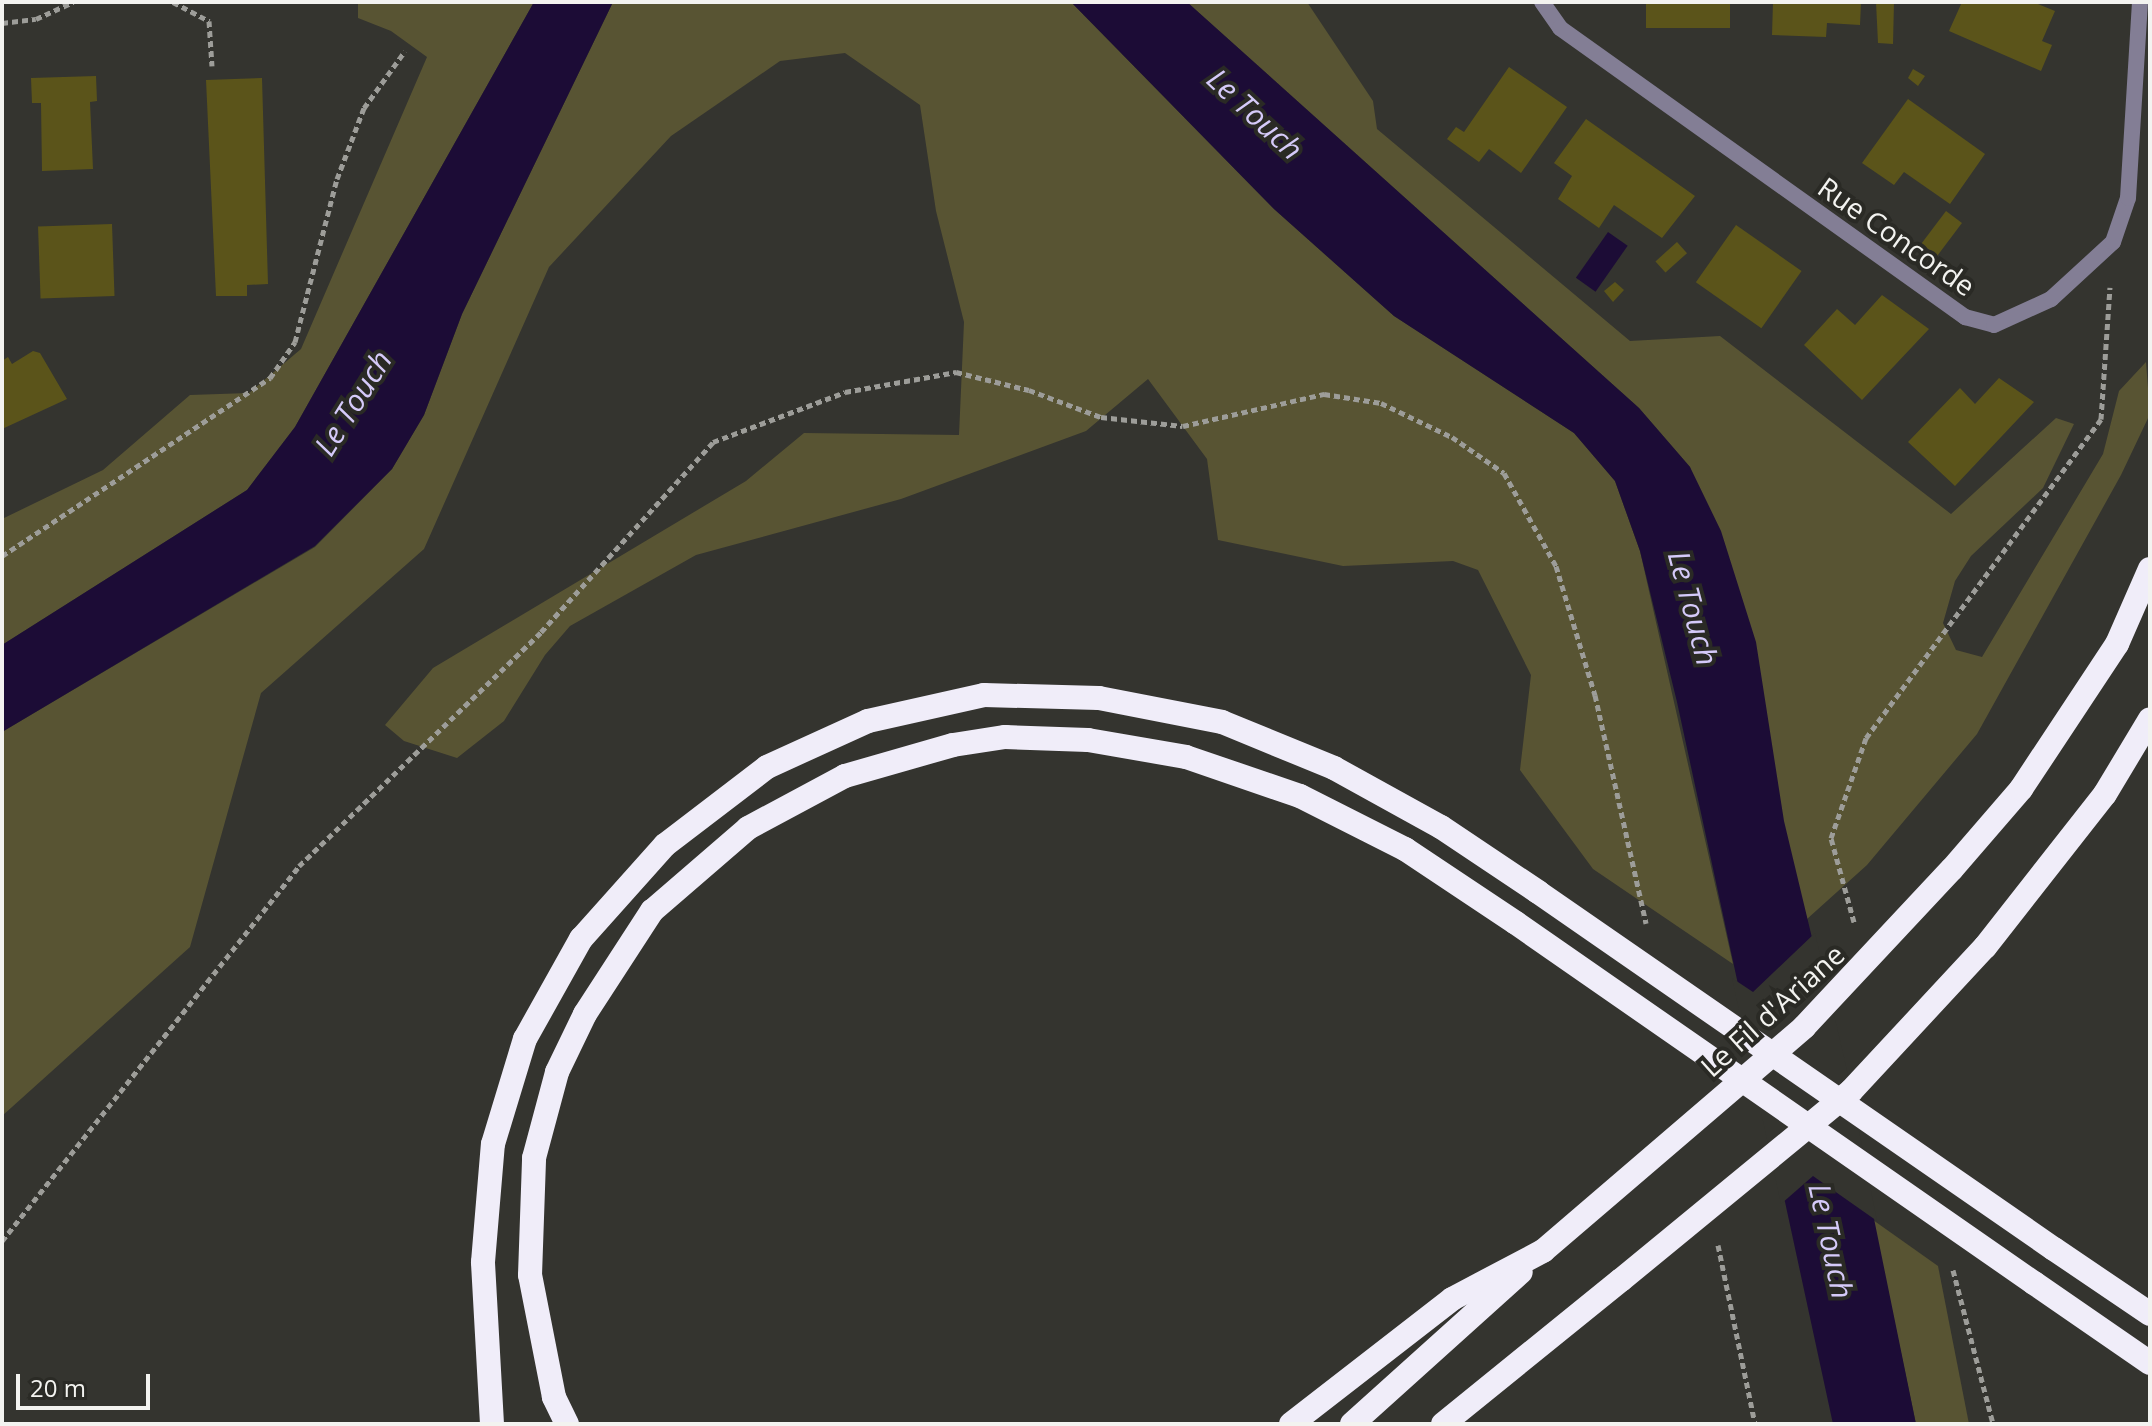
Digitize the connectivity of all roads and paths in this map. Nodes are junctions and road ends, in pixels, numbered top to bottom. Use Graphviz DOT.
graph roads {
  1 [pos="73,2"];
  2 [pos="173,2"];
  3 [pos="1542,2"];
  4 [pos="2140,2"];
  5 [pos="2,23"];
  6 [pos="405,51"];
  7 [pos="212,66"];
  8 [pos="2,556"];
  9 [pos="2150,569"];
  10 [pos="2150,719"];
  11 [pos="1543,1251"];
  12 [pos="2150,1314"];
  13 [pos="2150,1363"];
  14 [pos="492,1424"];
  15 [pos="567,1424"];
  16 [pos="1291,1424"];
  17 [pos="1352,1424"];
  18 [pos="1443,1424"];
  1 -- 5 [label="path"];
  2 -- 7 [label="path"];
  3 -- 4 [label="street, Rue Concorde"];
  6 -- 8 [label="path"];
  9 -- 11 [label="highway, Le Fil d'Ariane, bridge"];
  10 -- 18 [label="highway, bridge"];
  11 -- 16 [label="highway"];
  11 -- 17 [label="highway, Le Fil d'Ariane"];
  12 -- 14 [label="highway, bridge"];
  13 -- 15 [label="highway, bridge"];
}
